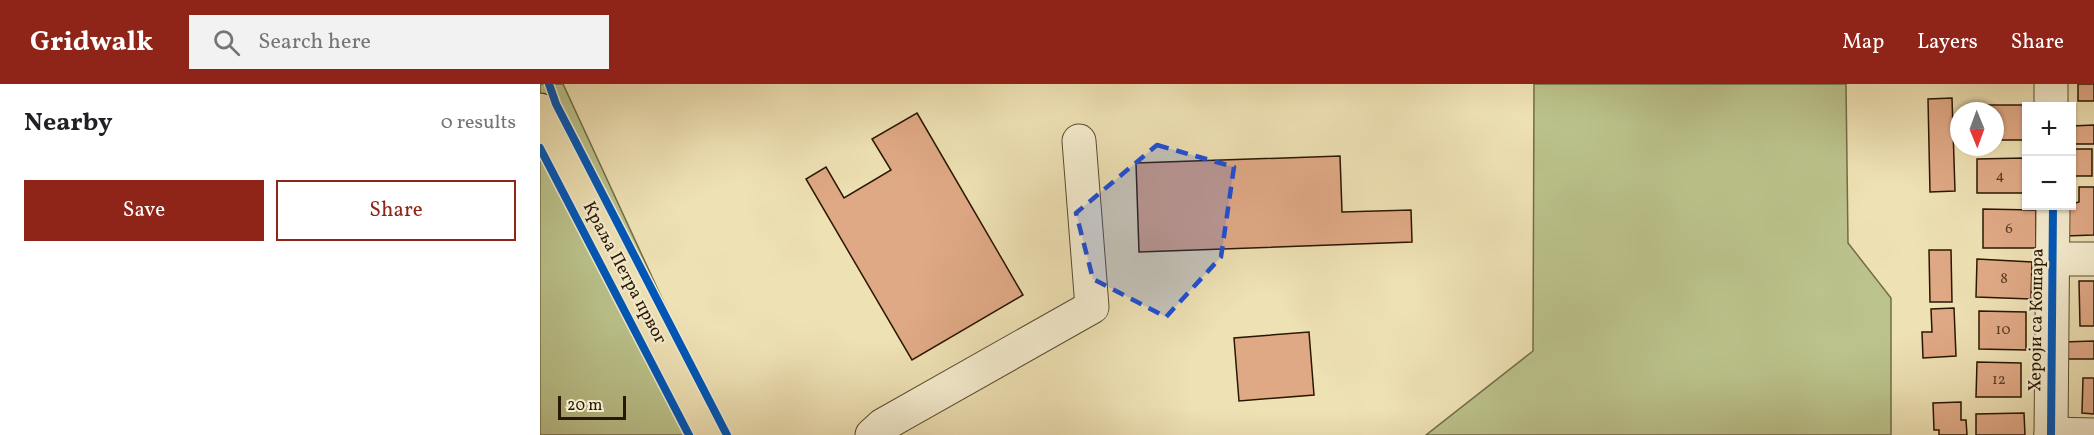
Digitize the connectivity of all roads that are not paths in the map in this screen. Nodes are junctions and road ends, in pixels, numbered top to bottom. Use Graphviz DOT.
graph roads {
  1 [pos="2051,84"];
  2 [pos="2051,102"];
  3 [pos="540,110"];
  4 [pos="1079,141"];
  5 [pos="2053,210"];
  6 [pos="2053,259"];
  7 [pos="2094,259"];
  8 [pos="708,435"];
  9 [pos="872,435"];
  10 [pos="2051,435"];
  11 [pos="2094,435"];
  1 -- 2 [label="street"];
  3 -- 8 [label="main road, Краља Петра првог"];
  4 -- 9 [label="street"];
  5 -- 6 [label="street, Хероји са Кошара"];
  6 -- 7 [label="street"];
  6 -- 10 [label="street, Хероји са Кошара"];
  10 -- 11 [label="street"];
}
